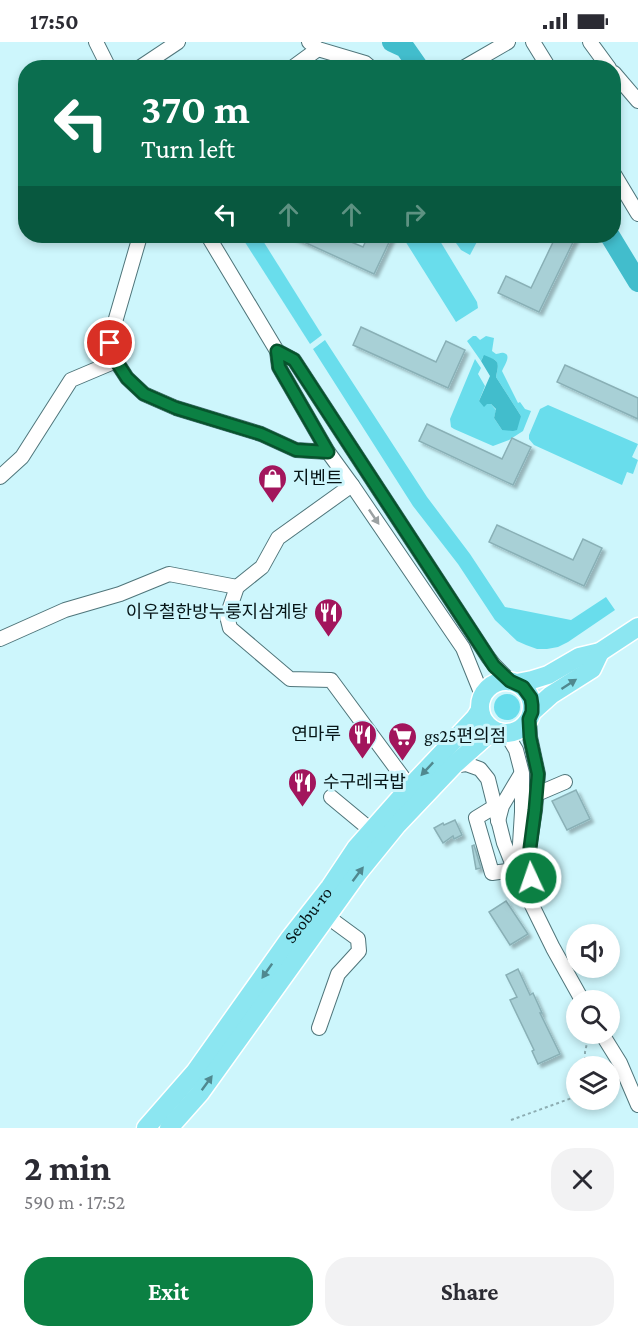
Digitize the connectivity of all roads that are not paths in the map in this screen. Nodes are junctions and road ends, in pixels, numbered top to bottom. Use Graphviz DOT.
graph roads {
  1 [pos="96,42"];
  2 [pos="178,42"];
  3 [pos="508,42"];
  4 [pos="533,42"];
  5 [pos="590,42"];
  6 [pos="314,45"];
  7 [pos="105,60"];
  8 [pos="151,60"];
  9 [pos="300,60"];
  10 [pos="356,60"];
  11 [pos="478,60"];
  12 [pos="544,60"];
  13 [pos="603,60"];
  14 [pos="621,81"];
  15 [pos="638,101"];
  16 [pos="621,186"];
  17 [pos="638,214"];
  18 [pos="139,243"];
  19 [pos="212,243"];
  20 [pos="277,351"];
  21 [pos="116,361"];
  22 [pos="328,452"];
  23 [pos="0,477"];
  24 [pos="352,485"];
  25 [pos="237,587"];
  26 [pos="638,627"];
  27 [pos="0,639"];
  28 [pos="600,652"];
  29 [pos="513,682"];
  30 [pos="481,703"];
  31 [pos="531,716"];
  32 [pos="502,733"];
  33 [pos="453,766"];
  34 [pos="522,773"];
  35 [pos="565,782"];
  36 [pos="410,787"];
  37 [pos="537,794"];
  38 [pos="332,797"];
  39 [pos="494,807"];
  40 [pos="498,821"];
  41 [pos="372,831"];
  42 [pos="514,870"];
  43 [pos="524,888"];
  44 [pos="328,917"];
  45 [pos="576,990"];
  46 [pos="319,1028"];
  47 [pos="608,1044"];
  48 [pos="638,1105"];
  49 [pos="146,1128"];
  50 [pos="169,1128"];
  1 -- 7 [label="street"];
  2 -- 8 [label="street"];
  3 -- 11 [label="street"];
  4 -- 12 [label="street"];
  5 -- 13 [label="street"];
  6 -- 9 [label="street"];
  6 -- 10 [label="street"];
  14 -- 15 [label="street"];
  16 -- 17 [label="street"];
  18 -- 21 [label="street"];
  19 -- 20 [label="street"];
  20 -- 22 [label="street"];
  20 -- 29 [label="street"];
  21 -- 22 [label="street"];
  21 -- 23 [label="street"];
  22 -- 24 [label="street"];
  24 -- 25 [label="street"];
  24 -- 30 [label="street, one-way"];
  25 -- 27 [label="street"];
  25 -- 36 [label="street"];
  26 -- 28 [label="main road"];
  28 -- 29 [label="main road"];
  31 -- 28 [label="main road, one-way"];
  29 -- 30 [label="main road"];
  29 -- 31 [label="main road"];
  30 -- 32 [label="main road"];
  30 -- 36 [label="main road, Seobu-ro, one-way"];
  31 -- 32 [label="main road"];
  31 -- 37 [label="street"];
  32 -- 33 [label="main road, Seobu-ro"];
  32 -- 34 [label="street"];
  33 -- 39 [label="street"];
  44 -- 33 [label="main road, Seobu-ro, one-way"];
  34 -- 40 [label="street"];
  34 -- 43 [label="street"];
  35 -- 37 [label="street"];
  36 -- 41 [label="main road, Seobu-ro"];
  37 -- 43 [label="street"];
  38 -- 41 [label="street"];
  39 -- 40 [label="street"];
  39 -- 42 [label="street"];
  40 -- 42 [label="street"];
  41 -- 49 [label="main road, Seobu-ro, one-way"];
  42 -- 43 [label="street"];
  43 -- 45 [label="street"];
  44 -- 46 [label="street"];
  50 -- 44 [label="main road, Seobu-ro, one-way"];
  47 -- 48 [label="street"];
}
